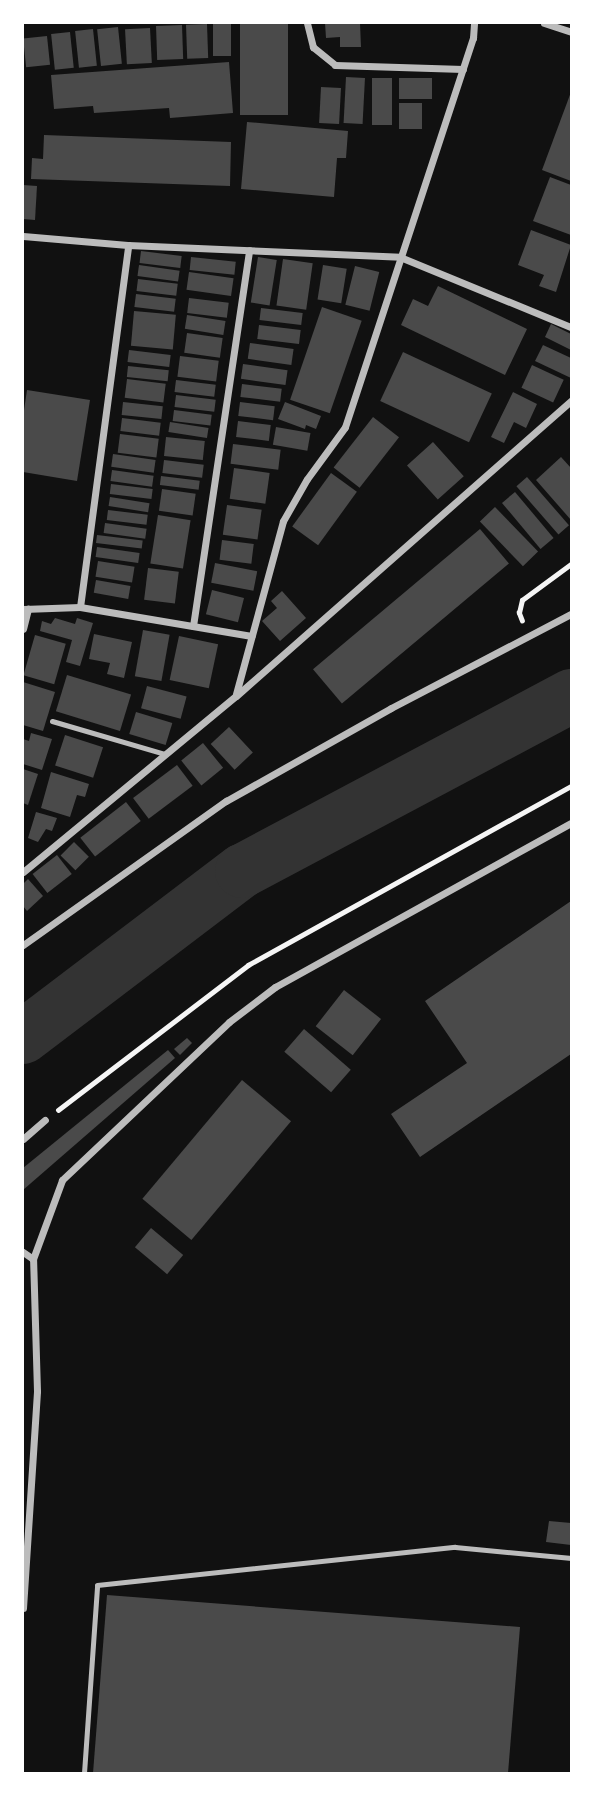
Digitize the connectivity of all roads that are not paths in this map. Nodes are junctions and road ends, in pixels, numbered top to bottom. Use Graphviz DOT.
graph roads {
  1 [pos="307,23"];
  2 [pos="474,23"];
  3 [pos="544,23"];
  4 [pos="571,32"];
  5 [pos="463,69"];
  6 [pos="23,236"];
  7 [pos="128,245"];
  8 [pos="249,250"];
  9 [pos="400,257"];
  10 [pos="571,327"];
  11 [pos="571,401"];
  12 [pos="79,607"];
  13 [pos="26,609"];
  14 [pos="571,614"];
  15 [pos="193,626"];
  16 [pos="23,629"];
  17 [pos="252,636"];
  18 [pos="236,696"];
  19 [pos="52,721"];
  20 [pos="165,754"];
  21 [pos="571,823"];
  22 [pos="23,872"];
  23 [pos="23,945"];
  24 [pos="45,1120"];
  25 [pos="23,1139"];
  26 [pos="23,1252"];
  27 [pos="33,1259"];
  28 [pos="571,1558"];
  29 [pos="23,1608"];
  30 [pos="84,1773"];
  1 -- 5 [label="street"];
  2 -- 5 [label="street"];
  3 -- 4 [label="street"];
  5 -- 9 [label="street"];
  6 -- 7 [label="street"];
  7 -- 8 [label="street"];
  7 -- 12 [label="street"];
  8 -- 9 [label="street"];
  8 -- 15 [label="street"];
  9 -- 10 [label="street"];
  9 -- 17 [label="street"];
  11 -- 18 [label="street"];
  12 -- 13 [label="street"];
  12 -- 15 [label="street"];
  13 -- 16 [label="street"];
  14 -- 23 [label="street"];
  15 -- 17 [label="street"];
  17 -- 18 [label="street"];
  18 -- 20 [label="street"];
  19 -- 20 [label="lane"];
  20 -- 22 [label="street"];
  21 -- 27 [label="street"];
  24 -- 25 [label="street"];
  26 -- 27 [label="street"];
  27 -- 29 [label="street"];
  28 -- 30 [label="lane"];
}
